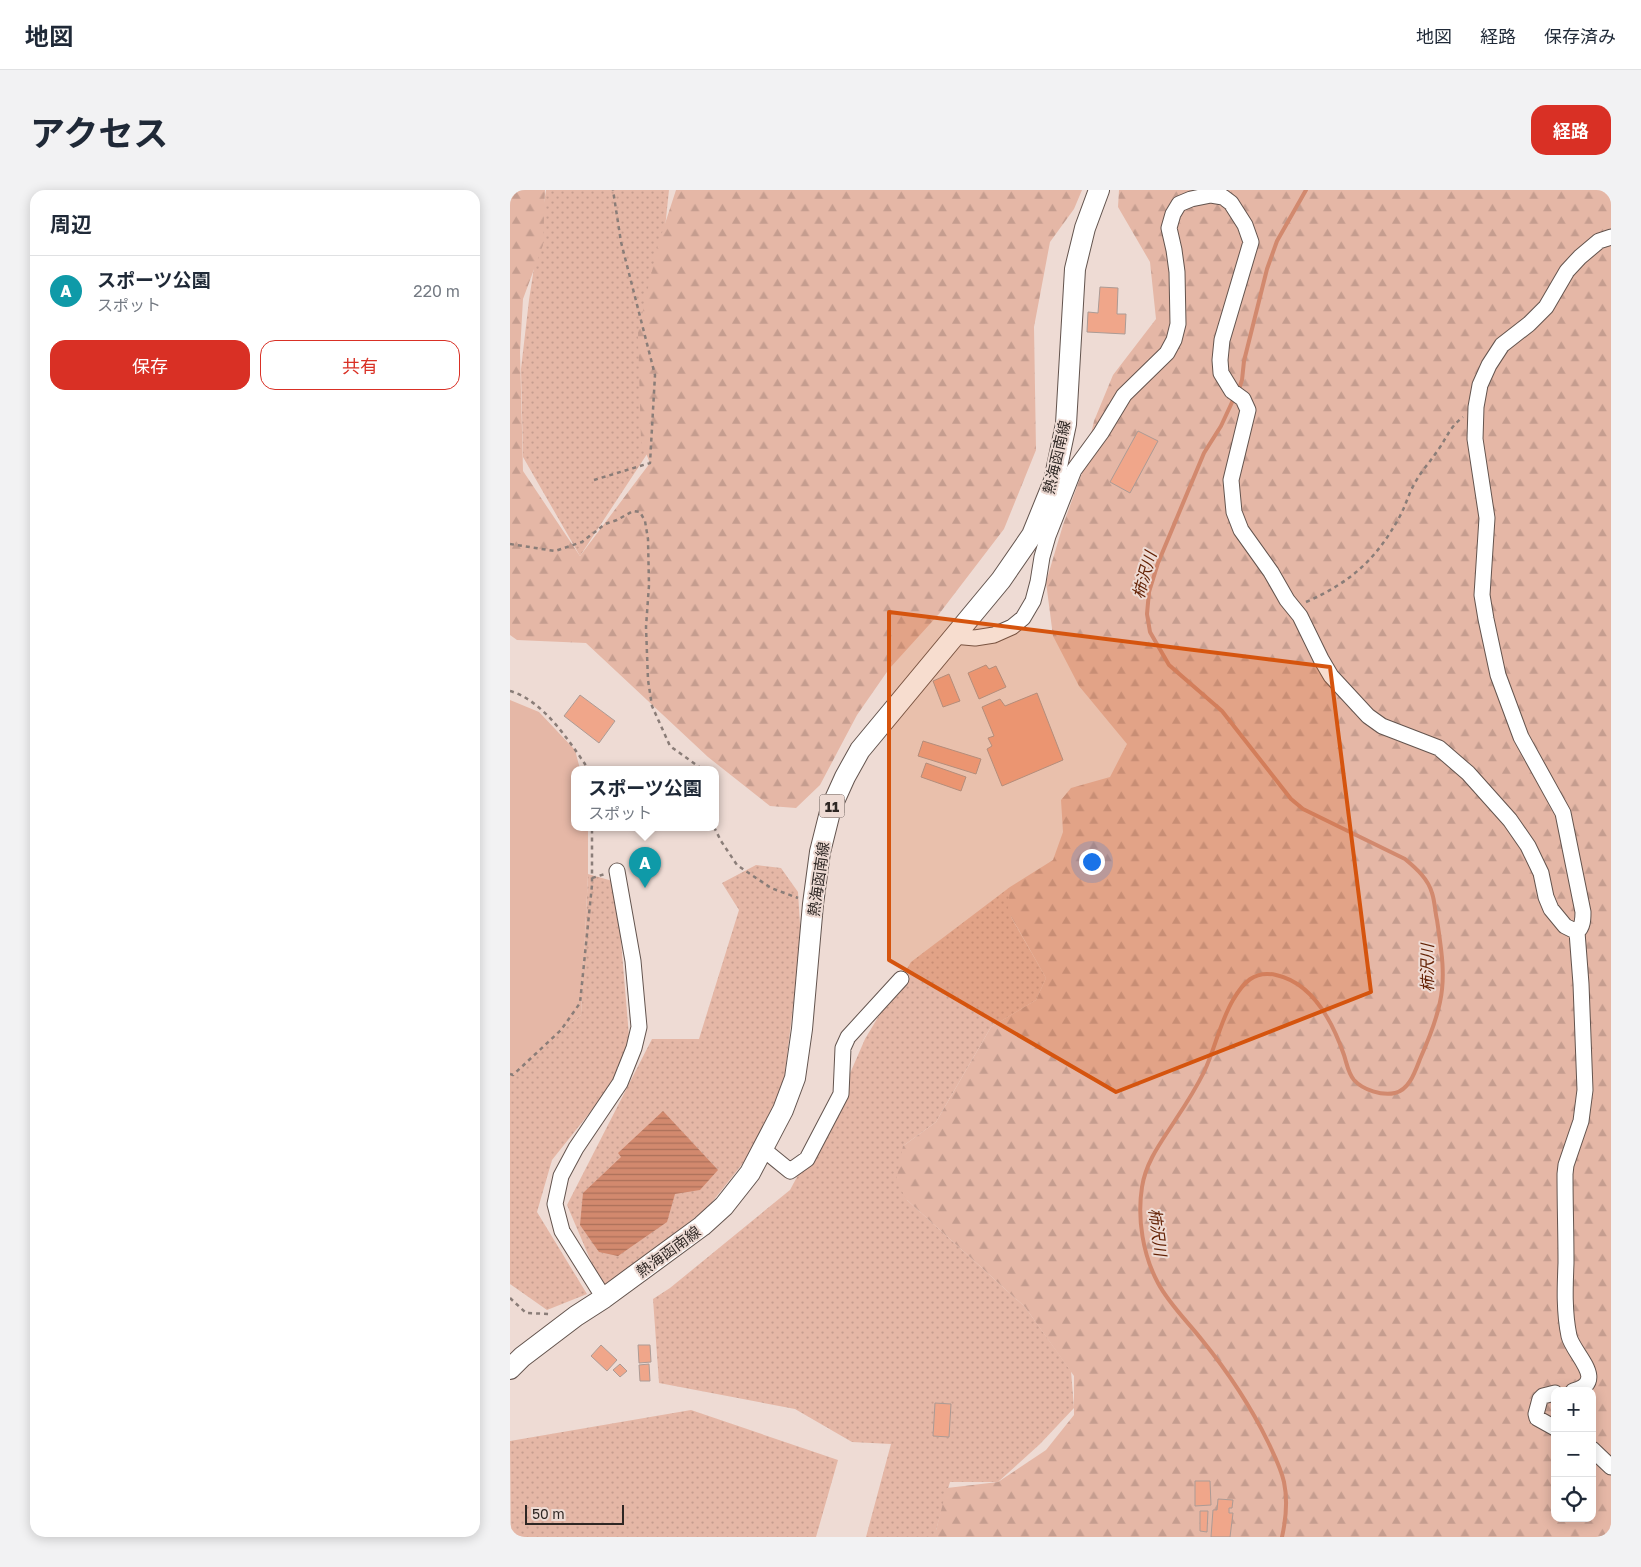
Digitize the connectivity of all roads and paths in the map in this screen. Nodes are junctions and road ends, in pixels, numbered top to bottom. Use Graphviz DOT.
graph roads {
  1 [pos="613,190"];
  2 [pos="1099,190"];
  3 [pos="1611,237"];
  4 [pos="1476,407"];
  5 [pos="594,480"];
  6 [pos="510,544"];
  7 [pos="1293,607"];
  8 [pos="953,636"];
  9 [pos="510,691"];
  10 [pos="585,766"];
  11 [pos="698,766"];
  12 [pos="592,831"];
  13 [pos="716,831"];
  14 [pos="616,871"];
  15 [pos="813,904"];
  16 [pos="1577,932"];
  17 [pos="901,979"];
  18 [pos="510,1074"];
  19 [pos="763,1149"];
  20 [pos="510,1298"];
  21 [pos="604,1298"];
  22 [pos="576,1316"];
  23 [pos="510,1370"];
  24 [pos="1583,1387"];
  25 [pos="1551,1394"];
  26 [pos="1551,1426"];
  27 [pos="1596,1453"];
  28 [pos="1611,1467"];
  1 -- 5 [label="path"];
  2 -- 8 [label="main road, 熱海函南線 / 11"];
  3 -- 4 [label="street"];
  4 -- 7 [label="path"];
  4 -- 16 [label="street"];
  6 -- 11 [label="path"];
  7 -- 8 [label="street"];
  7 -- 16 [label="street"];
  8 -- 15 [label="main road, 熱海函南線 / 11"];
  9 -- 10 [label="path"];
  12 -- 18 [label="path"];
  13 -- 15 [label="path"];
  14 -- 21 [label="street"];
  15 -- 19 [label="main road, 熱海函南線 / 11"];
  16 -- 24 [label="street"];
  17 -- 19 [label="street"];
  19 -- 21 [label="main road, 熱海函南線 / 11"];
  20 -- 22 [label="path"];
  21 -- 22 [label="main road, 熱海函南線 / 11"];
  22 -- 23 [label="main road, 熱海函南線 / 11"];
  25 -- 26 [label="street"];
  27 -- 28 [label="street"];
}
